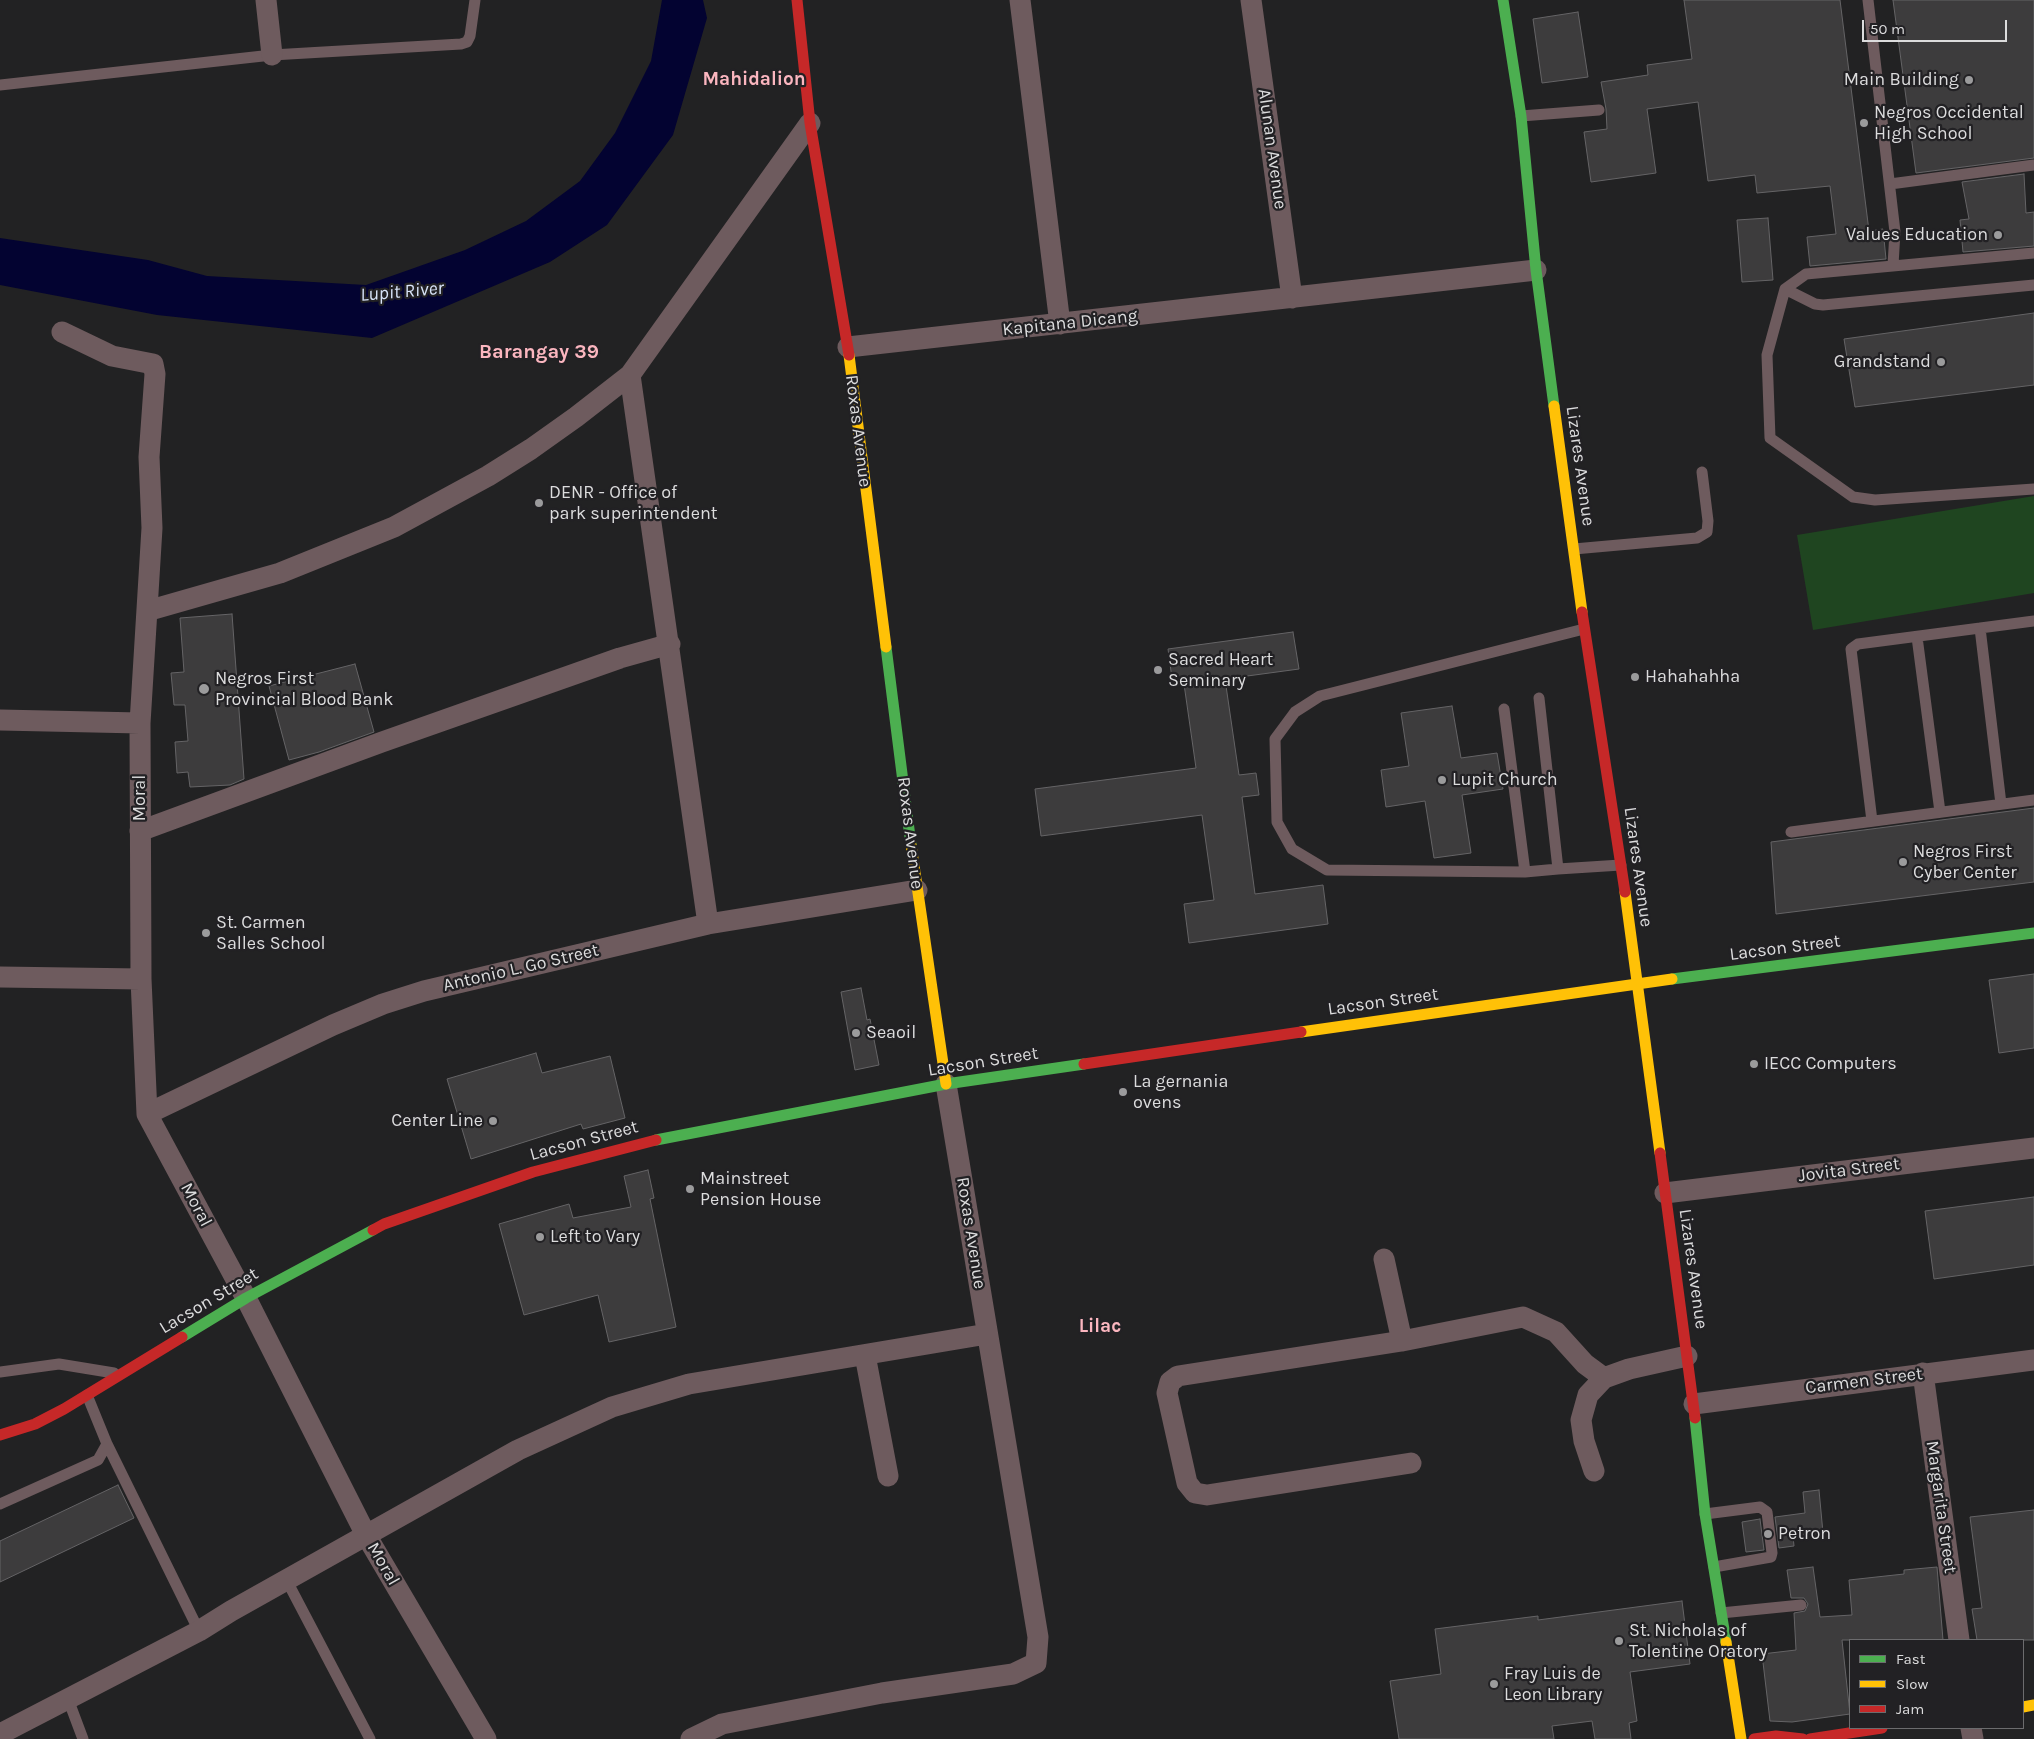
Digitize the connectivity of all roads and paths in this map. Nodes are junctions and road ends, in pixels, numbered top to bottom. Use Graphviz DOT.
graph roads {
  1 [pos="266,0"];
  2 [pos="475,0"];
  3 [pos="797,0"];
  4 [pos="1020,0"];
  5 [pos="1251,0"];
  6 [pos="1503,0"];
  7 [pos="1868,0"];
  8 [pos="272,55"];
  9 [pos="0,85"];
  10 [pos="1599,110"];
  11 [pos="1521,116"];
  12 [pos="810,123"];
  13 [pos="2034,165"];
  14 [pos="1890,184"];
  15 [pos="2034,253"];
  16 [pos="1893,265"];
  17 [pos="1536,270"];
  18 [pos="2034,285"];
  19 [pos="1785,289"];
  20 [pos="1292,298"];
  21 [pos="1060,324"];
  22 [pos="62,332"];
  23 [pos="848,347"];
  24 [pos="630,374"];
  25 [pos="1702,472"];
  26 [pos="2034,488"];
  27 [pos="1574,549"];
  28 [pos="147,611"];
  29 [pos="2034,621"];
  30 [pos="1584,628"];
  31 [pos="1980,628"];
  32 [pos="1917,637"];
  33 [pos="670,644"];
  34 [pos="1540,698"];
  35 [pos="1504,709"];
  36 [pos="0,720"];
  37 [pos="140,723"];
  38 [pos="2034,800"];
  39 [pos="2001,804"];
  40 [pos="1940,812"];
  41 [pos="1872,821"];
  42 [pos="140,831"];
  43 [pos="1791,832"];
  44 [pos="1621,865"];
  45 [pos="1558,869"];
  46 [pos="1525,872"];
  47 [pos="917,890"];
  48 [pos="708,924"];
  49 [pos="2034,933"];
  50 [pos="0,977"];
  51 [pos="140,979"];
  52 [pos="1636,985"];
  53 [pos="946,1084"];
  54 [pos="147,1114"];
  55 [pos="2034,1148"];
  56 [pos="1665,1193"];
  57 [pos="1384,1259"];
  58 [pos="246,1298"];
  59 [pos="987,1334"];
  60 [pos="1402,1341"];
  61 [pos="865,1355"];
  62 [pos="1687,1356"];
  63 [pos="2034,1360"];
  64 [pos="0,1372"];
  65 [pos="120,1374"];
  66 [pos="1923,1374"];
  67 [pos="1604,1378"];
  68 [pos="87,1395"];
  69 [pos="1694,1404"];
  70 [pos="0,1435"];
  71 [pos="107,1444"];
  72 [pos="1411,1462"];
  73 [pos="1594,1470"];
  74 [pos="888,1476"];
  75 [pos="0,1504"];
  76 [pos="1705,1514"];
  77 [pos="366,1535"];
  78 [pos="1713,1567"];
  79 [pos="287,1581"];
  80 [pos="1801,1605"];
  81 [pos="1721,1613"];
  82 [pos="199,1632"];
  83 [pos="1959,1639"];
  84 [pos="68,1699"];
  85 [pos="1875,1729"];
  86 [pos="0,1734"];
  87 [pos="83,1739"];
  88 [pos="370,1739"];
  89 [pos="486,1739"];
  90 [pos="691,1739"];
  91 [pos="1741,1739"];
  92 [pos="1754,1739"];
  93 [pos="1803,1739"];
  94 [pos="1810,1739"];
  1 -- 8 [label="street"];
  2 -- 8 [label="lane"];
  3 -- 12 [label="street, Roxas Avenue"];
  4 -- 21 [label="street"];
  5 -- 20 [label="street, Alunan Avenue"];
  6 -- 11 [label="street, Lizares Avenue"];
  7 -- 14 [label="lane"];
  8 -- 9 [label="lane"];
  10 -- 11 [label="lane"];
  11 -- 17 [label="street, Lizares Avenue"];
  12 -- 23 [label="street, Roxas Avenue"];
  12 -- 24 [label="street"];
  13 -- 14 [label="lane"];
  14 -- 16 [label="lane"];
  15 -- 16 [label="lane"];
  16 -- 19 [label="lane"];
  17 -- 20 [label="street, Kapitana Dicang"];
  17 -- 27 [label="street, Lizares Avenue"];
  18 -- 19 [label="lane"];
  19 -- 26 [label="lane"];
  20 -- 21 [label="street, Kapitana Dicang"];
  21 -- 23 [label="street, Kapitana Dicang"];
  22 -- 28 [label="street, Moral"];
  23 -- 47 [label="street, Roxas Avenue"];
  24 -- 28 [label="street"];
  24 -- 33 [label="street"];
  25 -- 27 [label="lane"];
  27 -- 30 [label="street, Lizares Avenue"];
  28 -- 37 [label="street, Moral"];
  29 -- 31 [label="lane"];
  30 -- 44 [label="street, Lizares Avenue"];
  30 -- 46 [label="lane"];
  31 -- 32 [label="lane"];
  31 -- 39 [label="lane"];
  32 -- 40 [label="lane"];
  32 -- 41 [label="lane"];
  33 -- 42 [label="street"];
  33 -- 48 [label="street"];
  34 -- 45 [label="lane"];
  35 -- 46 [label="lane"];
  36 -- 37 [label="street"];
  37 -- 42 [label="street, Moral"];
  38 -- 39 [label="lane"];
  39 -- 40 [label="lane"];
  40 -- 41 [label="lane"];
  41 -- 43 [label="lane"];
  42 -- 51 [label="street, Moral"];
  44 -- 45 [label="lane"];
  44 -- 52 [label="street, Lizares Avenue"];
  45 -- 46 [label="lane"];
  47 -- 48 [label="street, Antonio L. Go Street"];
  47 -- 53 [label="street, Roxas Avenue"];
  48 -- 54 [label="street, Antonio L. Go Street"];
  49 -- 52 [label="street, Lacson Street"];
  50 -- 51 [label="street"];
  51 -- 54 [label="street, Moral"];
  52 -- 53 [label="street, Lacson Street"];
  52 -- 56 [label="street, Lizares Avenue"];
  53 -- 58 [label="street, Lacson Street"];
  53 -- 59 [label="street, Roxas Avenue"];
  54 -- 58 [label="street, Moral"];
  55 -- 56 [label="street, Jovita Street"];
  56 -- 62 [label="street, Lizares Avenue"];
  57 -- 60 [label="street"];
  58 -- 65 [label="street, Lacson Street"];
  58 -- 77 [label="street, Moral"];
  59 -- 61 [label="street"];
  59 -- 90 [label="street, Roxas Avenue"];
  60 -- 67 [label="street"];
  60 -- 72 [label="street"];
  61 -- 74 [label="street"];
  61 -- 77 [label="street"];
  62 -- 67 [label="street"];
  62 -- 69 [label="street, Lizares Avenue"];
  63 -- 66 [label="street, Carmen Street"];
  64 -- 65 [label="lane"];
  65 -- 68 [label="street, Lacson Street"];
  66 -- 69 [label="street, Carmen Street"];
  66 -- 83 [label="street, Margarita Street"];
  67 -- 73 [label="street"];
  68 -- 70 [label="street, Lacson Street"];
  68 -- 71 [label="lane"];
  69 -- 76 [label="street, Lizares Avenue"];
  71 -- 75 [label="lane"];
  71 -- 82 [label="lane"];
  76 -- 78 [label="street, Lizares Avenue"];
  76 -- 78 [label="lane"];
  77 -- 79 [label="street"];
  77 -- 89 [label="street, Moral"];
  78 -- 81 [label="street, Lizares Avenue"];
  79 -- 82 [label="street"];
  79 -- 88 [label="lane"];
  80 -- 81 [label="lane"];
  81 -- 91 [label="street, Lizares Avenue"];
  82 -- 84 [label="street"];
  84 -- 86 [label="street"];
  84 -- 87 [label="lane"];
  85 -- 94 [label="street"];
  92 -- 93 [label="street"];
}
